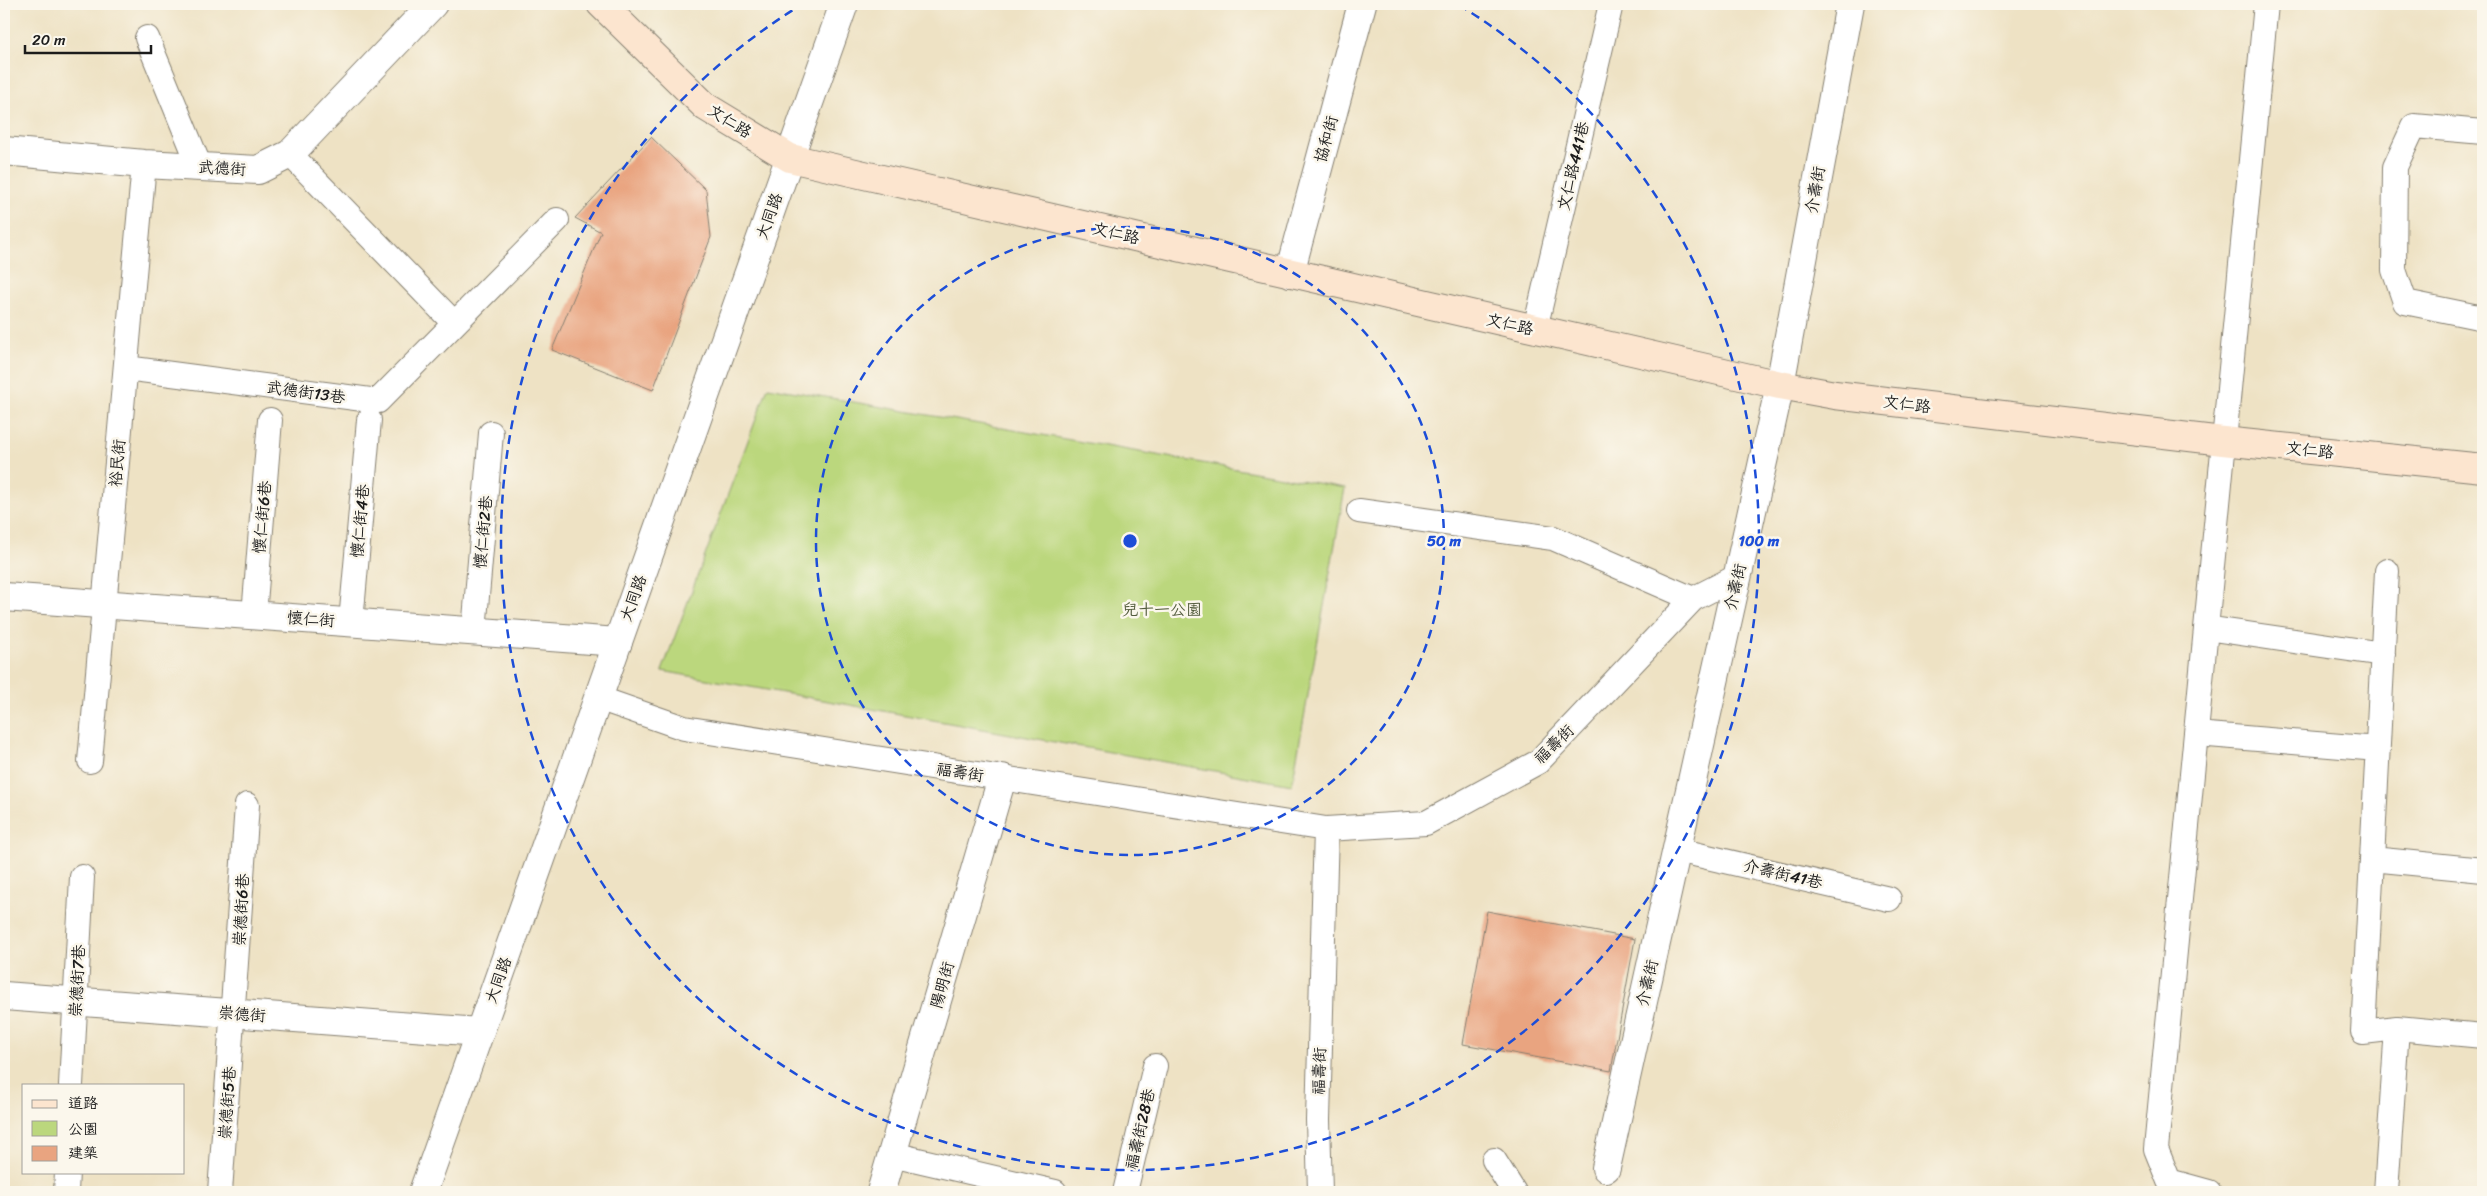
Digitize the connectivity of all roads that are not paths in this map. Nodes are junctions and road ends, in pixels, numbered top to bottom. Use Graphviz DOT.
graph roads {
  1 [pos="433,4"];
  2 [pos="601,4"];
  3 [pos="844,4"];
  4 [pos="1362,4"];
  5 [pos="1611,4"];
  6 [pos="1850,4"];
  7 [pos="2266,4"];
  8 [pos="147,38"];
  9 [pos="2483,132"];
  10 [pos="4,150"];
  11 [pos="290,154"];
  12 [pos="790,158"];
  13 [pos="144,164"];
  14 [pos="200,167"];
  15 [pos="557,220"];
  16 [pos="1290,273"];
  17 [pos="2483,318"];
  18 [pos="454,324"];
  19 [pos="1535,329"];
  20 [pos="126,368"];
  21 [pos="1780,385"];
  22 [pos="270,420"];
  23 [pos="369,420"];
  24 [pos="491,433"];
  25 [pos="2223,441"];
  26 [pos="2483,468"];
  27 [pos="1359,511"];
  28 [pos="2387,571"];
  29 [pos="1738,576"];
  30 [pos="4,596"];
  31 [pos="1693,599"];
  32 [pos="104,604"];
  33 [pos="254,615"];
  34 [pos="351,622"];
  35 [pos="2206,628"];
  36 [pos="474,631"];
  37 [pos="618,642"];
  38 [pos="2383,654"];
  39 [pos="598,698"];
  40 [pos="2196,734"];
  41 [pos="2378,750"];
  42 [pos="90,761"];
  43 [pos="1002,778"];
  44 [pos="247,805"];
  45 [pos="1326,829"];
  46 [pos="1677,850"];
  47 [pos="2372,859"];
  48 [pos="2483,870"];
  49 [pos="82,876"];
  50 [pos="1889,899"];
  51 [pos="4,996"];
  52 [pos="76,1002"];
  53 [pos="234,1014"];
  54 [pos="2397,1028"];
  55 [pos="479,1032"];
  56 [pos="2483,1036"];
  57 [pos="1154,1066"];
  58 [pos="71,1084"];
  59 [pos="892,1154"];
  60 [pos="1494,1160"];
  61 [pos="1606,1168"];
  62 [pos="67,1174"];
  63 [pos="66,1192"];
  64 [pos="220,1192"];
  65 [pos="423,1192"];
  66 [pos="881,1192"];
  67 [pos="1055,1192"];
  68 [pos="1125,1192"];
  69 [pos="1320,1192"];
  70 [pos="1514,1192"];
  71 [pos="2209,1192"];
  72 [pos="2386,1192"];
  1 -- 11 [label="street, 武德街"];
  2 -- 12 [label="main road, 文仁路"];
  3 -- 12 [label="street, 大同路"];
  4 -- 16 [label="street, 協和街"];
  5 -- 19 [label="lane, 文仁路441巷"];
  6 -- 21 [label="street, 介壽街"];
  7 -- 25 [label="lane"];
  8 -- 14 [label="lane"];
  9 -- 17 [label="lane"];
  10 -- 13 [label="street, 武德街"];
  11 -- 14 [label="street, 武德街"];
  11 -- 18 [label="lane"];
  12 -- 16 [label="main road, 文仁路"];
  12 -- 37 [label="street, 大同路"];
  13 -- 14 [label="street, 武德街"];
  13 -- 20 [label="lane, 裕民街"];
  15 -- 18 [label="lane, 武德街13巷"];
  16 -- 19 [label="main road, 文仁路"];
  18 -- 20 [label="lane, 武德街13巷"];
  19 -- 21 [label="main road, 文仁路"];
  20 -- 32 [label="lane, 裕民街"];
  21 -- 25 [label="main road, 文仁路"];
  21 -- 29 [label="street, 介壽街"];
  22 -- 33 [label="lane, 懷仁街6巷"];
  23 -- 34 [label="lane, 懷仁街4巷"];
  24 -- 36 [label="lane, 懷仁街2巷"];
  25 -- 26 [label="main road, 文仁路"];
  25 -- 35 [label="lane"];
  27 -- 31 [label="lane"];
  28 -- 38 [label="lane"];
  29 -- 31 [label="lane, 福壽街"];
  29 -- 46 [label="street, 介壽街"];
  30 -- 32 [label="street, 懷仁街"];
  31 -- 45 [label="lane, 福壽街"];
  32 -- 33 [label="street, 懷仁街"];
  32 -- 42 [label="lane, 裕民街"];
  33 -- 34 [label="street, 懷仁街"];
  34 -- 36 [label="street, 懷仁街"];
  35 -- 38 [label="lane"];
  35 -- 40 [label="lane"];
  36 -- 37 [label="street, 懷仁街"];
  37 -- 39 [label="street, 大同路"];
  38 -- 41 [label="lane"];
  39 -- 43 [label="lane, 福壽街"];
  39 -- 55 [label="street, 大同路"];
  40 -- 41 [label="lane"];
  40 -- 71 [label="lane"];
  41 -- 47 [label="lane"];
  43 -- 45 [label="lane, 福壽街"];
  43 -- 59 [label="street, 陽明街"];
  44 -- 53 [label="lane, 崇德街6巷"];
  45 -- 69 [label="lane, 福壽街"];
  46 -- 50 [label="lane, 介壽街41巷"];
  46 -- 61 [label="street, 介壽街"];
  47 -- 48 [label="lane"];
  47 -- 54 [label="lane"];
  49 -- 52 [label="lane, 崇德街7巷"];
  51 -- 52 [label="street, 崇德街"];
  52 -- 53 [label="street, 崇德街"];
  52 -- 58 [label="lane, 崇德街7巷"];
  53 -- 55 [label="street, 崇德街"];
  53 -- 64 [label="lane, 崇德街5巷"];
  54 -- 56 [label="lane"];
  54 -- 72 [label="lane"];
  55 -- 65 [label="street, 大同路"];
  57 -- 68 [label="lane, 福壽街28巷"];
  59 -- 66 [label="street, 陽明街"];
  59 -- 67 [label="lane"];
  60 -- 70 [label="lane"];
  62 -- 63 [label="lane"];
}
